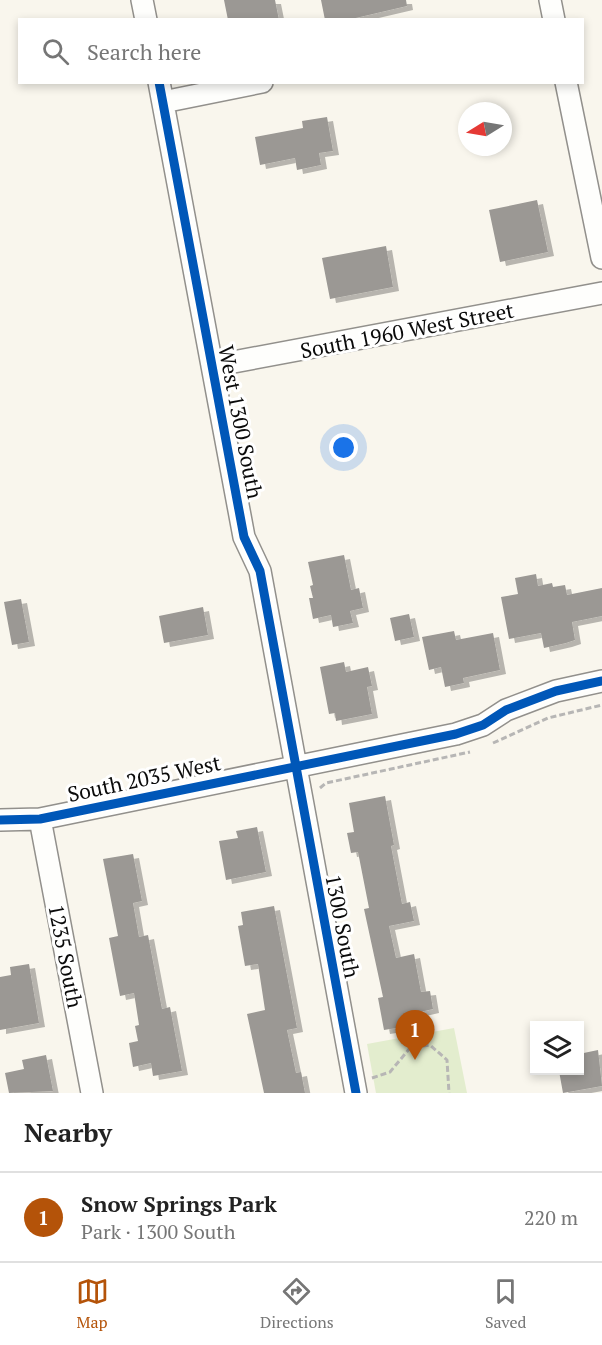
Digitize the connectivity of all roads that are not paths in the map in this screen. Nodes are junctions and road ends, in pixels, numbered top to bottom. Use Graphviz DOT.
graph roads {
  1 [pos="142,0"];
  2 [pos="550,0"];
  3 [pos="146,18"];
  4 [pos="554,18"];
  5 [pos="242,84"];
  6 [pos="566,84"];
  7 [pos="160,92"];
  8 [pos="602,258"];
  9 [pos="602,293"];
  10 [pos="212,366"];
  11 [pos="602,681"];
  12 [pos="294,765"];
  13 [pos="40,819"];
  14 [pos="0,820"];
  15 [pos="364,1089"];
  16 [pos="92,1093"];
  1 -- 3 [label="street"];
  2 -- 4 [label="street"];
  5 -- 7 [label="street"];
  6 -- 8 [label="street"];
  7 -- 10 [label="street, West 1300 South"];
  9 -- 10 [label="street, South 1960 West Street"];
  10 -- 12 [label="street, West 1300 South"];
  11 -- 12 [label="street, South 2035 West"];
  12 -- 13 [label="street, South 2035 West"];
  12 -- 15 [label="street, 1300 South"];
  13 -- 14 [label="street, South 2035 West"];
  13 -- 16 [label="street, 1235 South"];
}
